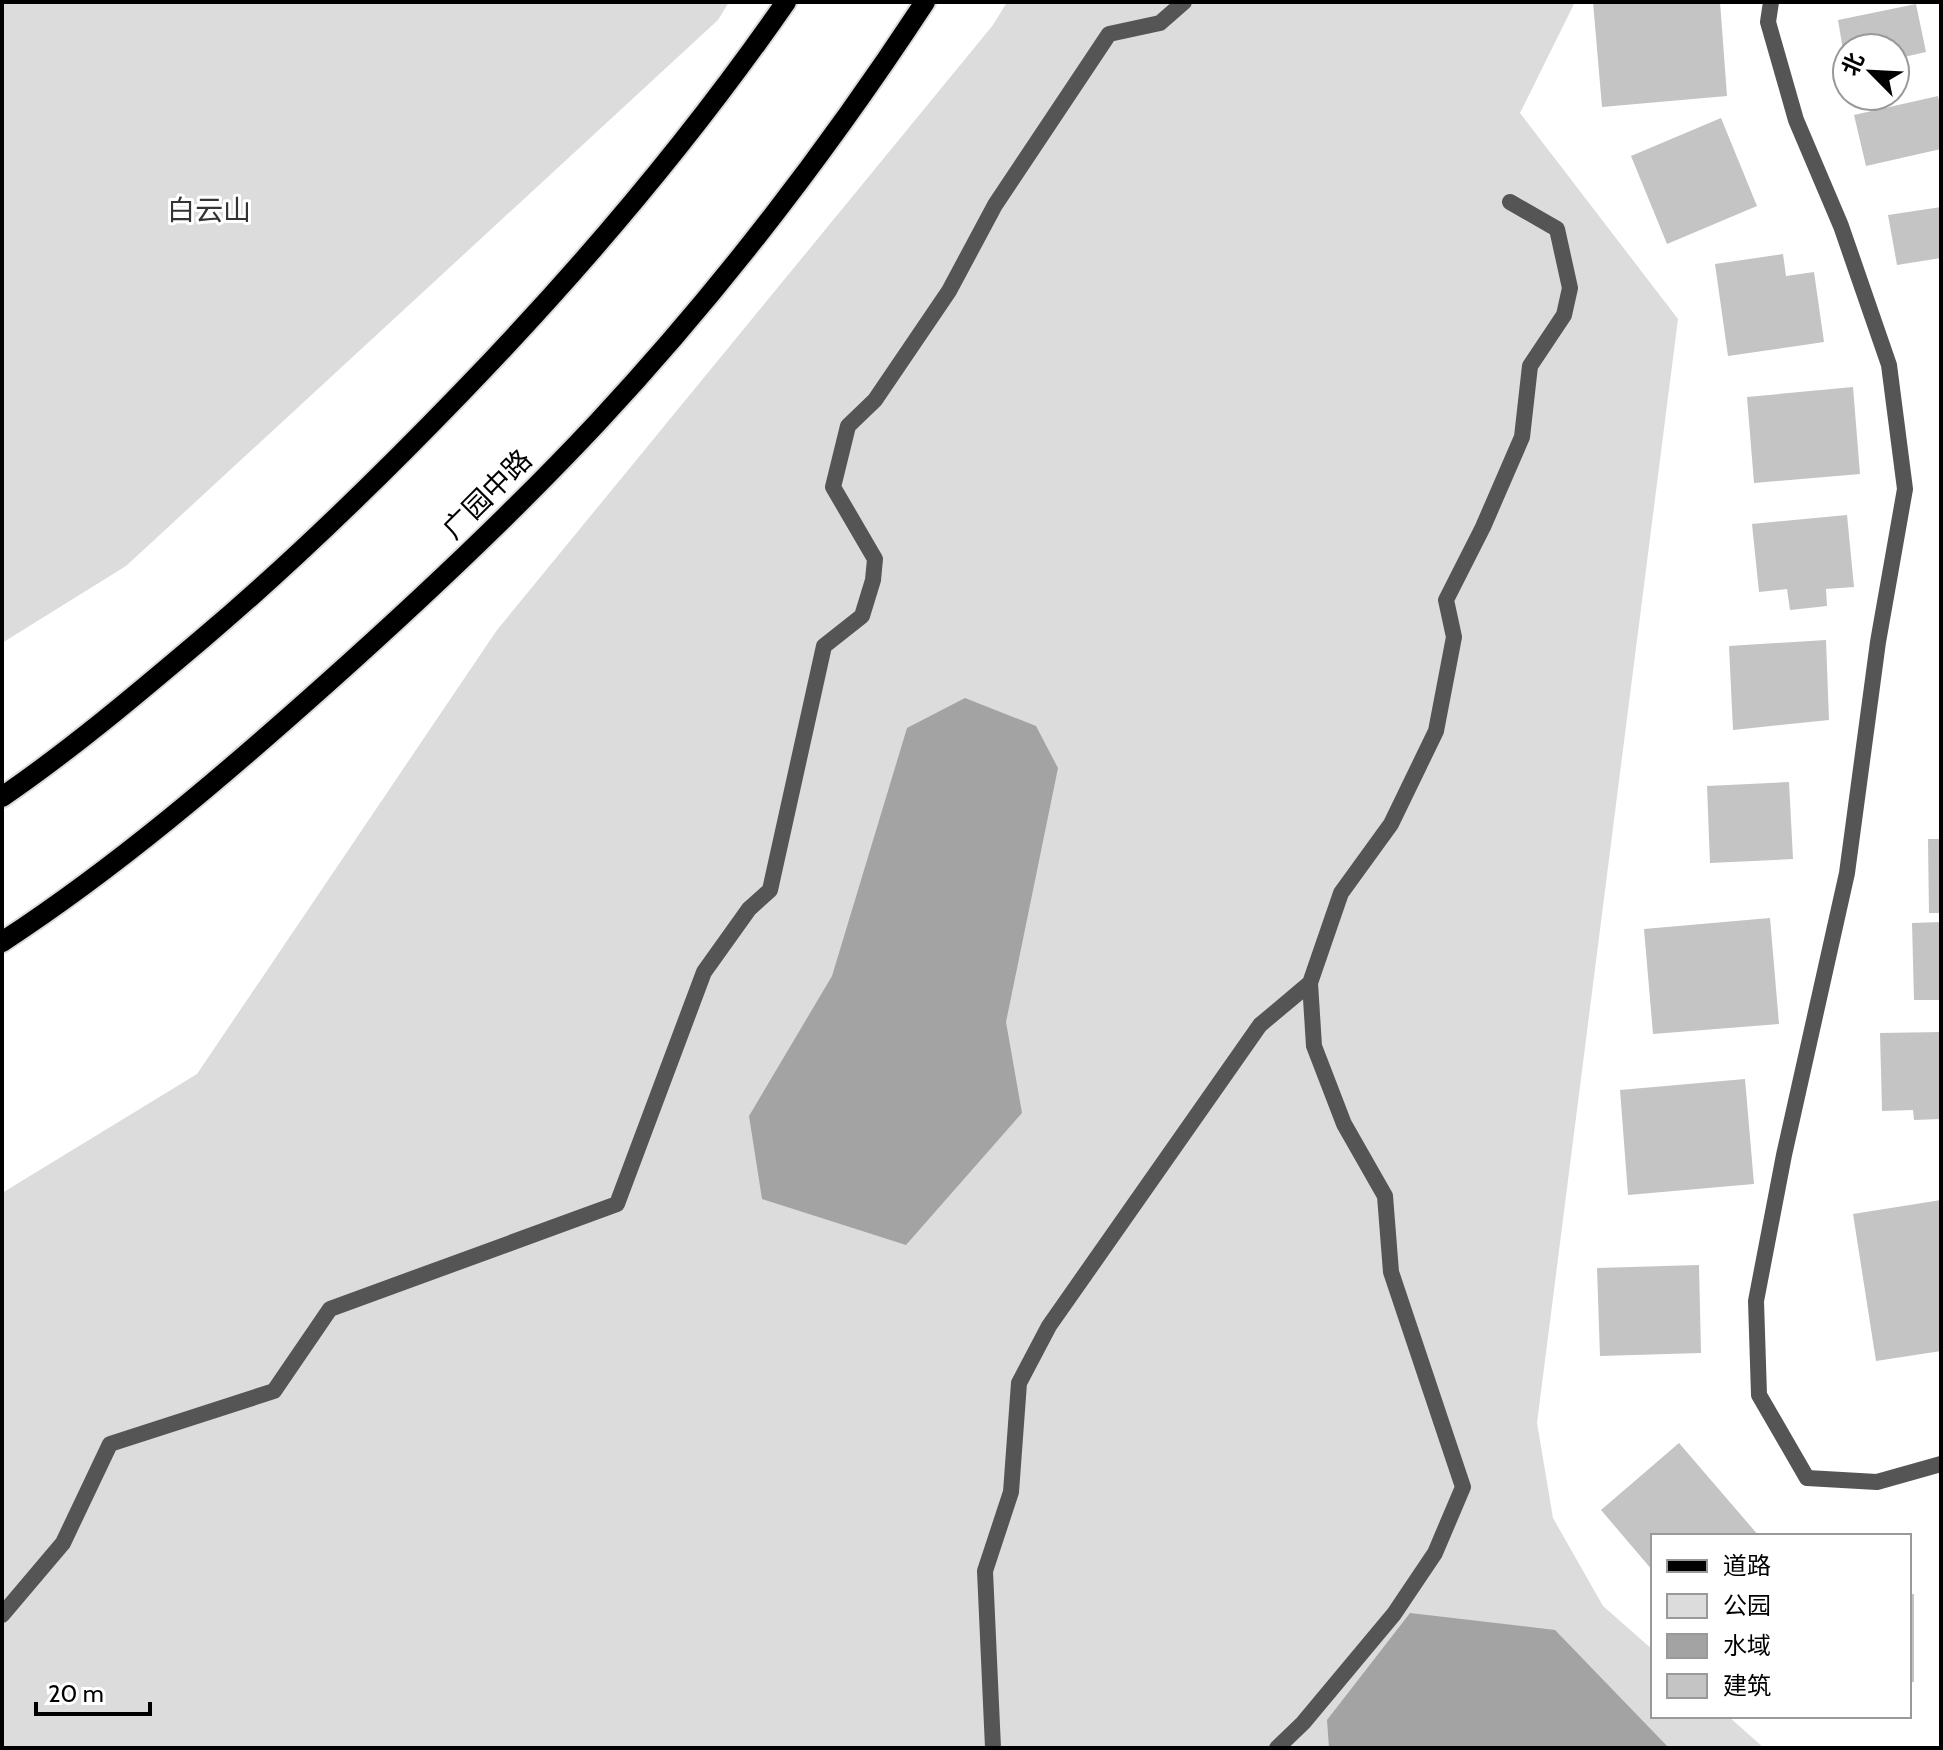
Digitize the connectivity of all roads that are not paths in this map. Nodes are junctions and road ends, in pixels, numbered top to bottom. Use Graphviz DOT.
graph roads {
  1 [pos="786,2"];
  2 [pos="925,2"];
  3 [pos="1184,2"];
  4 [pos="1771,2"];
  5 [pos="1510,202"];
  6 [pos="2,797"];
  7 [pos="2,942"];
  8 [pos="1310,983"];
  9 [pos="1941,1464"];
  10 [pos="2,1615"];
  11 [pos="993,1748"];
  12 [pos="1277,1748"];
  1 -- 6 [label="main road"];
  2 -- 7 [label="main road, 广园中路"];
  3 -- 10 [label="lane"];
  4 -- 9 [label="lane"];
  5 -- 8 [label="lane"];
  8 -- 11 [label="lane"];
  8 -- 12 [label="lane"];
}
